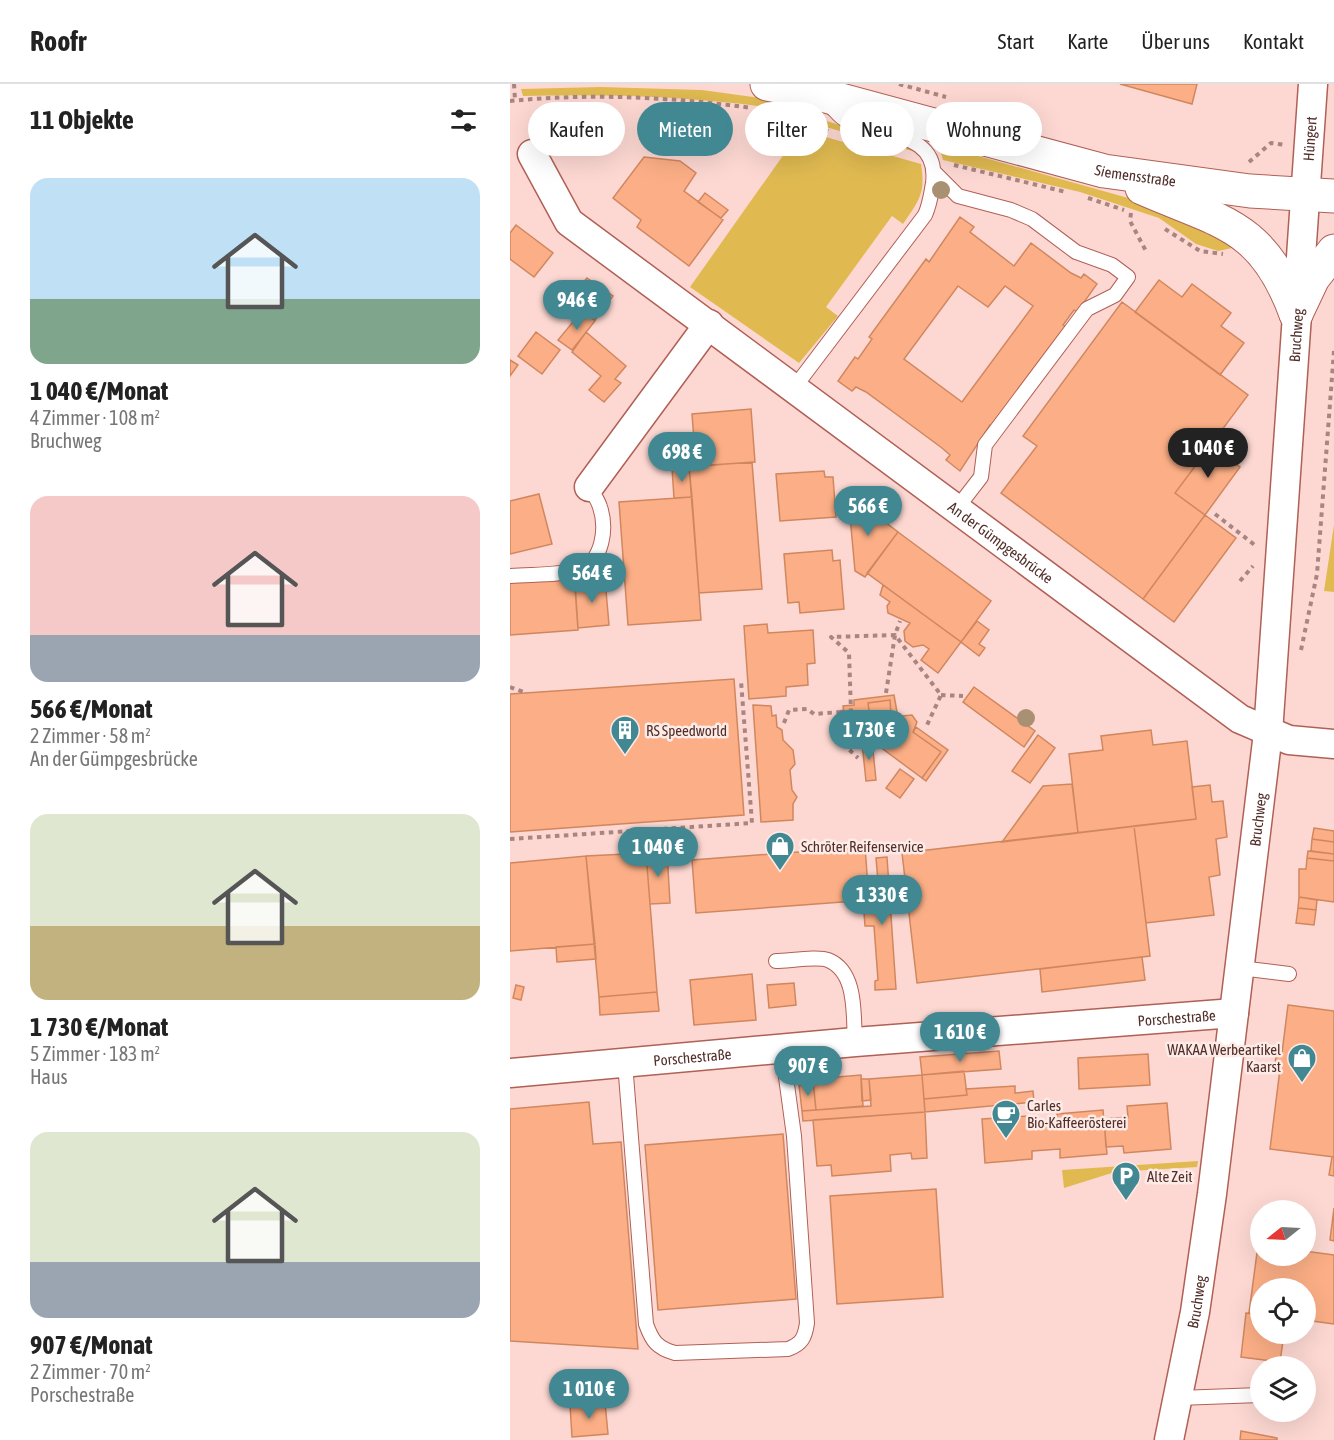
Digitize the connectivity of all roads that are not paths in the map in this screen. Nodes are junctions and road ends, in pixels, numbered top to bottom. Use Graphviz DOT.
graph roads {
  1 [pos="767,84"];
  2 [pos="1313,84"];
  3 [pos="815,93"];
  4 [pos="533,156"];
  5 [pos="1104,171"];
  6 [pos="934,172"];
  7 [pos="958,196"];
  8 [pos="1319,196"];
  9 [pos="930,201"];
  10 [pos="1334,251"];
  11 [pos="1296,314"];
  12 [pos="709,324"];
  13 [pos="795,388"];
  14 [pos="589,487"];
  15 [pos="957,508"];
  16 [pos="510,576"];
  17 [pos="1268,733"];
  18 [pos="1334,744"];
  19 [pos="776,961"];
  20 [pos="1239,968"];
  21 [pos="1289,974"];
  22 [pos="1234,1013"];
  23 [pos="855,1042"];
  24 [pos="782,1048"];
  25 [pos="625,1063"];
  26 [pos="510,1073"];
  27 [pos="1250,1395"];
  28 [pos="1178,1398"];
  29 [pos="1169,1440"];
  1 -- 3 [label="street, Siemensstraße"];
  2 -- 8 [label="street, Hüngert"];
  3 -- 5 [label="street, Siemensstraße"];
  3 -- 6 [label="lane"];
  4 -- 12 [label="street, An der Gümpgesbrücke"];
  5 -- 8 [label="street, Siemensstraße"];
  5 -- 11 [label="street"];
  6 -- 7 [label="lane"];
  6 -- 9 [label="lane"];
  7 -- 9 [label="lane"];
  7 -- 15 [label="lane"];
  8 -- 11 [label="street, Bruchweg"];
  9 -- 13 [label="lane"];
  10 -- 11 [label="street"];
  11 -- 17 [label="street, Bruchweg"];
  12 -- 13 [label="street, An der Gümpgesbrücke"];
  12 -- 14 [label="street"];
  13 -- 15 [label="street, An der Gümpgesbrücke"];
  14 -- 16 [label="lane"];
  15 -- 17 [label="street, An der Gümpgesbrücke"];
  17 -- 18 [label="street, An der Gümpgesbrücke"];
  17 -- 20 [label="street, Bruchweg"];
  19 -- 23 [label="lane"];
  20 -- 21 [label="lane"];
  20 -- 22 [label="street, Bruchweg"];
  22 -- 23 [label="street, Porschestraße"];
  22 -- 28 [label="street, Bruchweg"];
  23 -- 24 [label="street, Porschestraße"];
  24 -- 25 [label="street, Porschestraße"];
  24 -- 25 [label="lane"];
  25 -- 26 [label="street, Porschestraße"];
  27 -- 28 [label="lane"];
  28 -- 29 [label="street, Bruchweg"];
}
